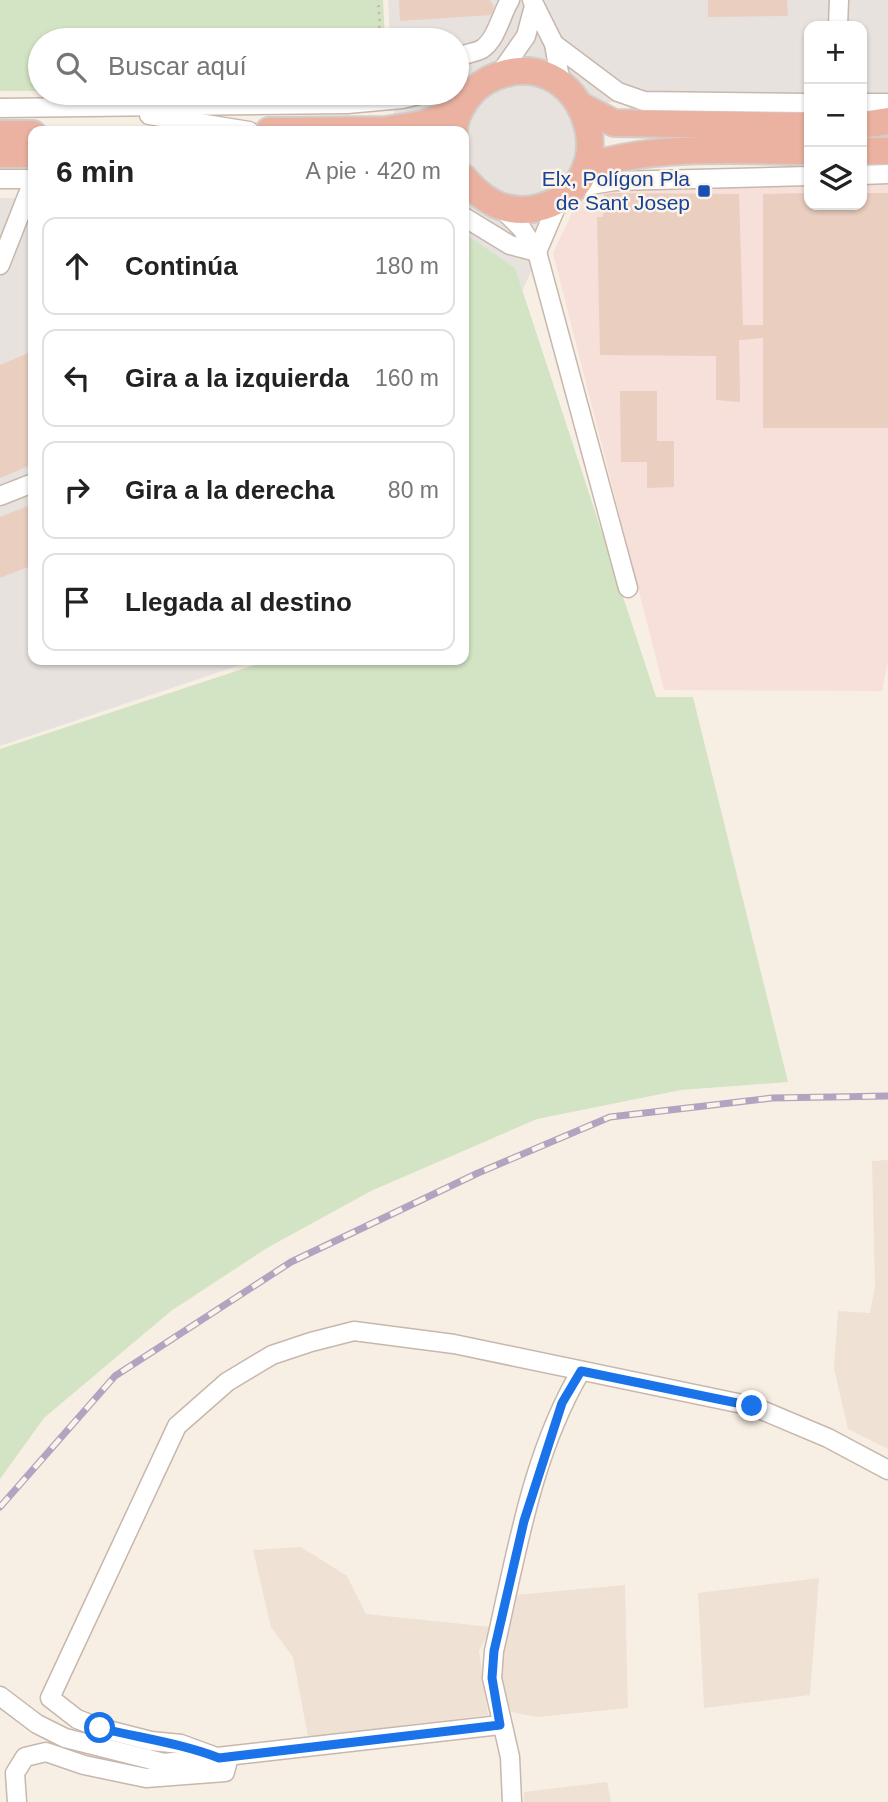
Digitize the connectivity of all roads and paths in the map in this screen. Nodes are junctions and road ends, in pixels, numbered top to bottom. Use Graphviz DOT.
graph roads {
  1 [pos="378,0"];
  2 [pos="510,0"];
  3 [pos="839,0"];
  4 [pos="533,3"];
  5 [pos="838,21"];
  6 [pos="379,28"];
  7 [pos="554,44"];
  8 [pos="469,52"];
  9 [pos="498,76"];
  10 [pos="561,84"];
  11 [pos="469,98"];
  12 [pos="804,103"];
  13 [pos="867,103"];
  14 [pos="888,103"];
  15 [pos="286,105"];
  16 [pos="583,107"];
  17 [pos="0,108"];
  18 [pos="103,108"];
  19 [pos="457,120"];
  20 [pos="888,123"];
  21 [pos="867,125"];
  22 [pos="217,126"];
  23 [pos="411,126"];
  24 [pos="804,126"];
  25 [pos="0,134"];
  26 [pos="28,134"];
  27 [pos="804,151"];
  28 [pos="888,151"];
  29 [pos="867,152"];
  30 [pos="28,153"];
  31 [pos="867,153"];
  32 [pos="0,154"];
  33 [pos="888,157"];
  34 [pos="888,174"];
  35 [pos="867,175"];
  36 [pos="804,176"];
  37 [pos="0,179"];
  38 [pos="28,180"];
  39 [pos="469,184"];
  40 [pos="572,185"];
  41 [pos="28,193"];
  42 [pos="499,206"];
  43 [pos="469,220"];
  44 [pos="537,252"];
  45 [pos="0,265"];
  46 [pos="28,485"];
  47 [pos="0,496"];
  48 [pos="628,588"];
  49 [pos="581,1371"];
  50 [pos="888,1470"];
  51 [pos="0,1696"];
  52 [pos="500,1725"];
  53 [pos="224,1757"];
  54 [pos="18,1802"];
  55 [pos="512,1802"];
  1 -- 6 [label="path"];
  2 -- 8 [label="street"];
  3 -- 5 [label="street"];
  4 -- 7 [label="street"];
  4 -- 9 [label="street"];
  7 -- 10 [label="street"];
  7 -- 12 [label="street"];
  9 -- 10 [label="highway"];
  9 -- 11 [label="highway"];
  10 -- 16 [label="highway"];
  13 -- 14 [label="street"];
  15 -- 18 [label="street"];
  16 -- 24 [label="highway"];
  16 -- 40 [label="highway"];
  17 -- 18 [label="street"];
  18 -- 22 [label="street"];
  19 -- 23 [label="highway"];
  20 -- 21 [label="highway"];
  25 -- 26 [label="highway"];
  27 -- 40 [label="highway"];
  28 -- 29 [label="highway"];
  30 -- 32 [label="highway"];
  31 -- 33 [label="street"];
  34 -- 35 [label="street"];
  36 -- 40 [label="street"];
  37 -- 38 [label="street"];
  39 -- 42 [label="highway"];
  40 -- 42 [label="highway"];
  40 -- 44 [label="street"];
  41 -- 45 [label="street"];
  42 -- 44 [label="street"];
  43 -- 44 [label="street"];
  44 -- 48 [label="street"];
  46 -- 47 [label="street"];
  49 -- 50 [label="street"];
  49 -- 52 [label="street"];
  49 -- 53 [label="street"];
  51 -- 53 [label="street"];
  52 -- 53 [label="street"];
  52 -- 55 [label="street"];
  53 -- 54 [label="street"];
}
